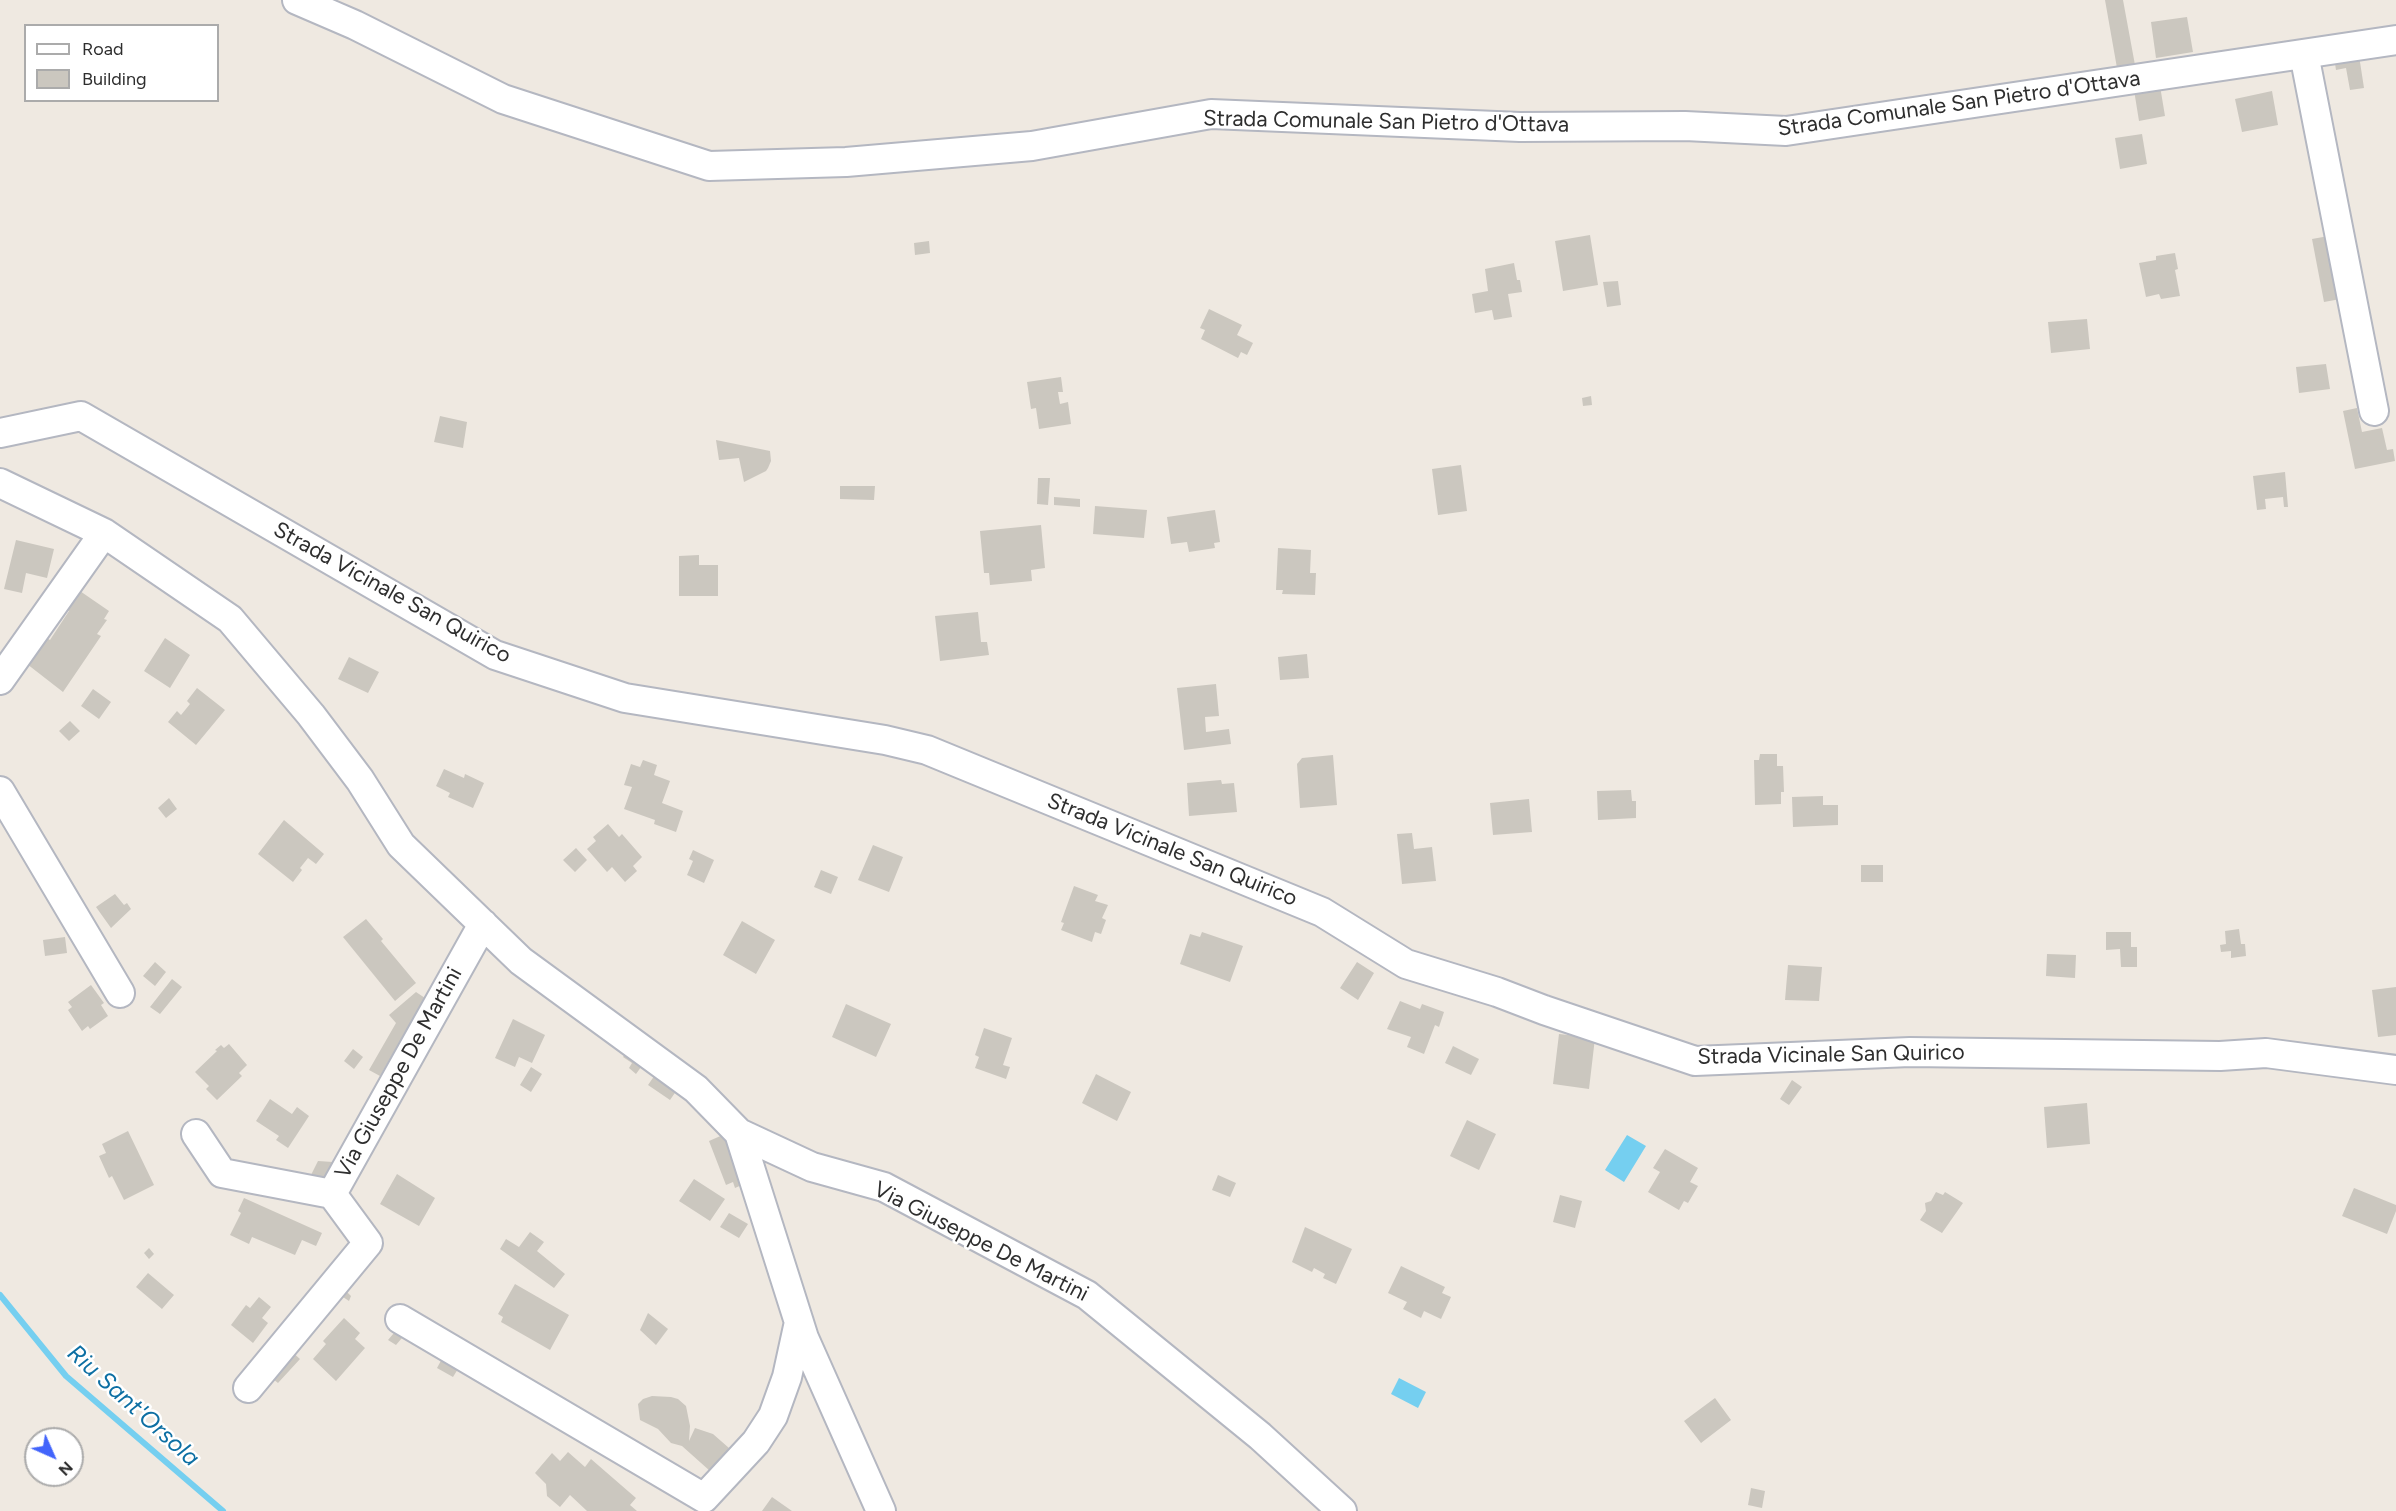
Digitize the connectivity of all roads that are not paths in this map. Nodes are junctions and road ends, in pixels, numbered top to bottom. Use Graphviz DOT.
graph roads {
  1 [pos="297,0"];
  2 [pos="2396,40"];
  3 [pos="2304,54"];
  4 [pos="2374,411"];
  5 [pos="0,433"];
  6 [pos="0,483"];
  7 [pos="104,533"];
  8 [pos="0,680"];
  9 [pos="0,791"];
  10 [pos="483,924"];
  11 [pos="120,993"];
  12 [pos="2396,1070"];
  13 [pos="739,1132"];
  14 [pos="196,1134"];
  15 [pos="332,1194"];
  16 [pos="400,1319"];
  17 [pos="799,1322"];
  18 [pos="248,1388"];
  19 [pos="881,1511"];
  20 [pos="1342,1511"];
  1 -- 3 [label="street, Strada Comunale San Pietro d'Ottava"];
  2 -- 3 [label="street, Strada Comunale San Pietro d'Ottava"];
  3 -- 4 [label="street"];
  5 -- 12 [label="street, Strada Vicinale San Quirico"];
  6 -- 7 [label="street, Via Giuseppe De Martini"];
  7 -- 8 [label="street"];
  7 -- 10 [label="street, Via Giuseppe De Martini"];
  9 -- 11 [label="street"];
  10 -- 13 [label="street, Via Giuseppe De Martini"];
  10 -- 15 [label="street, Via Giuseppe De Martini"];
  13 -- 17 [label="street"];
  13 -- 20 [label="street, Via Giuseppe De Martini"];
  14 -- 15 [label="street"];
  15 -- 18 [label="street, Via Giuseppe De Martini"];
  16 -- 17 [label="street"];
  17 -- 19 [label="street"];
}
